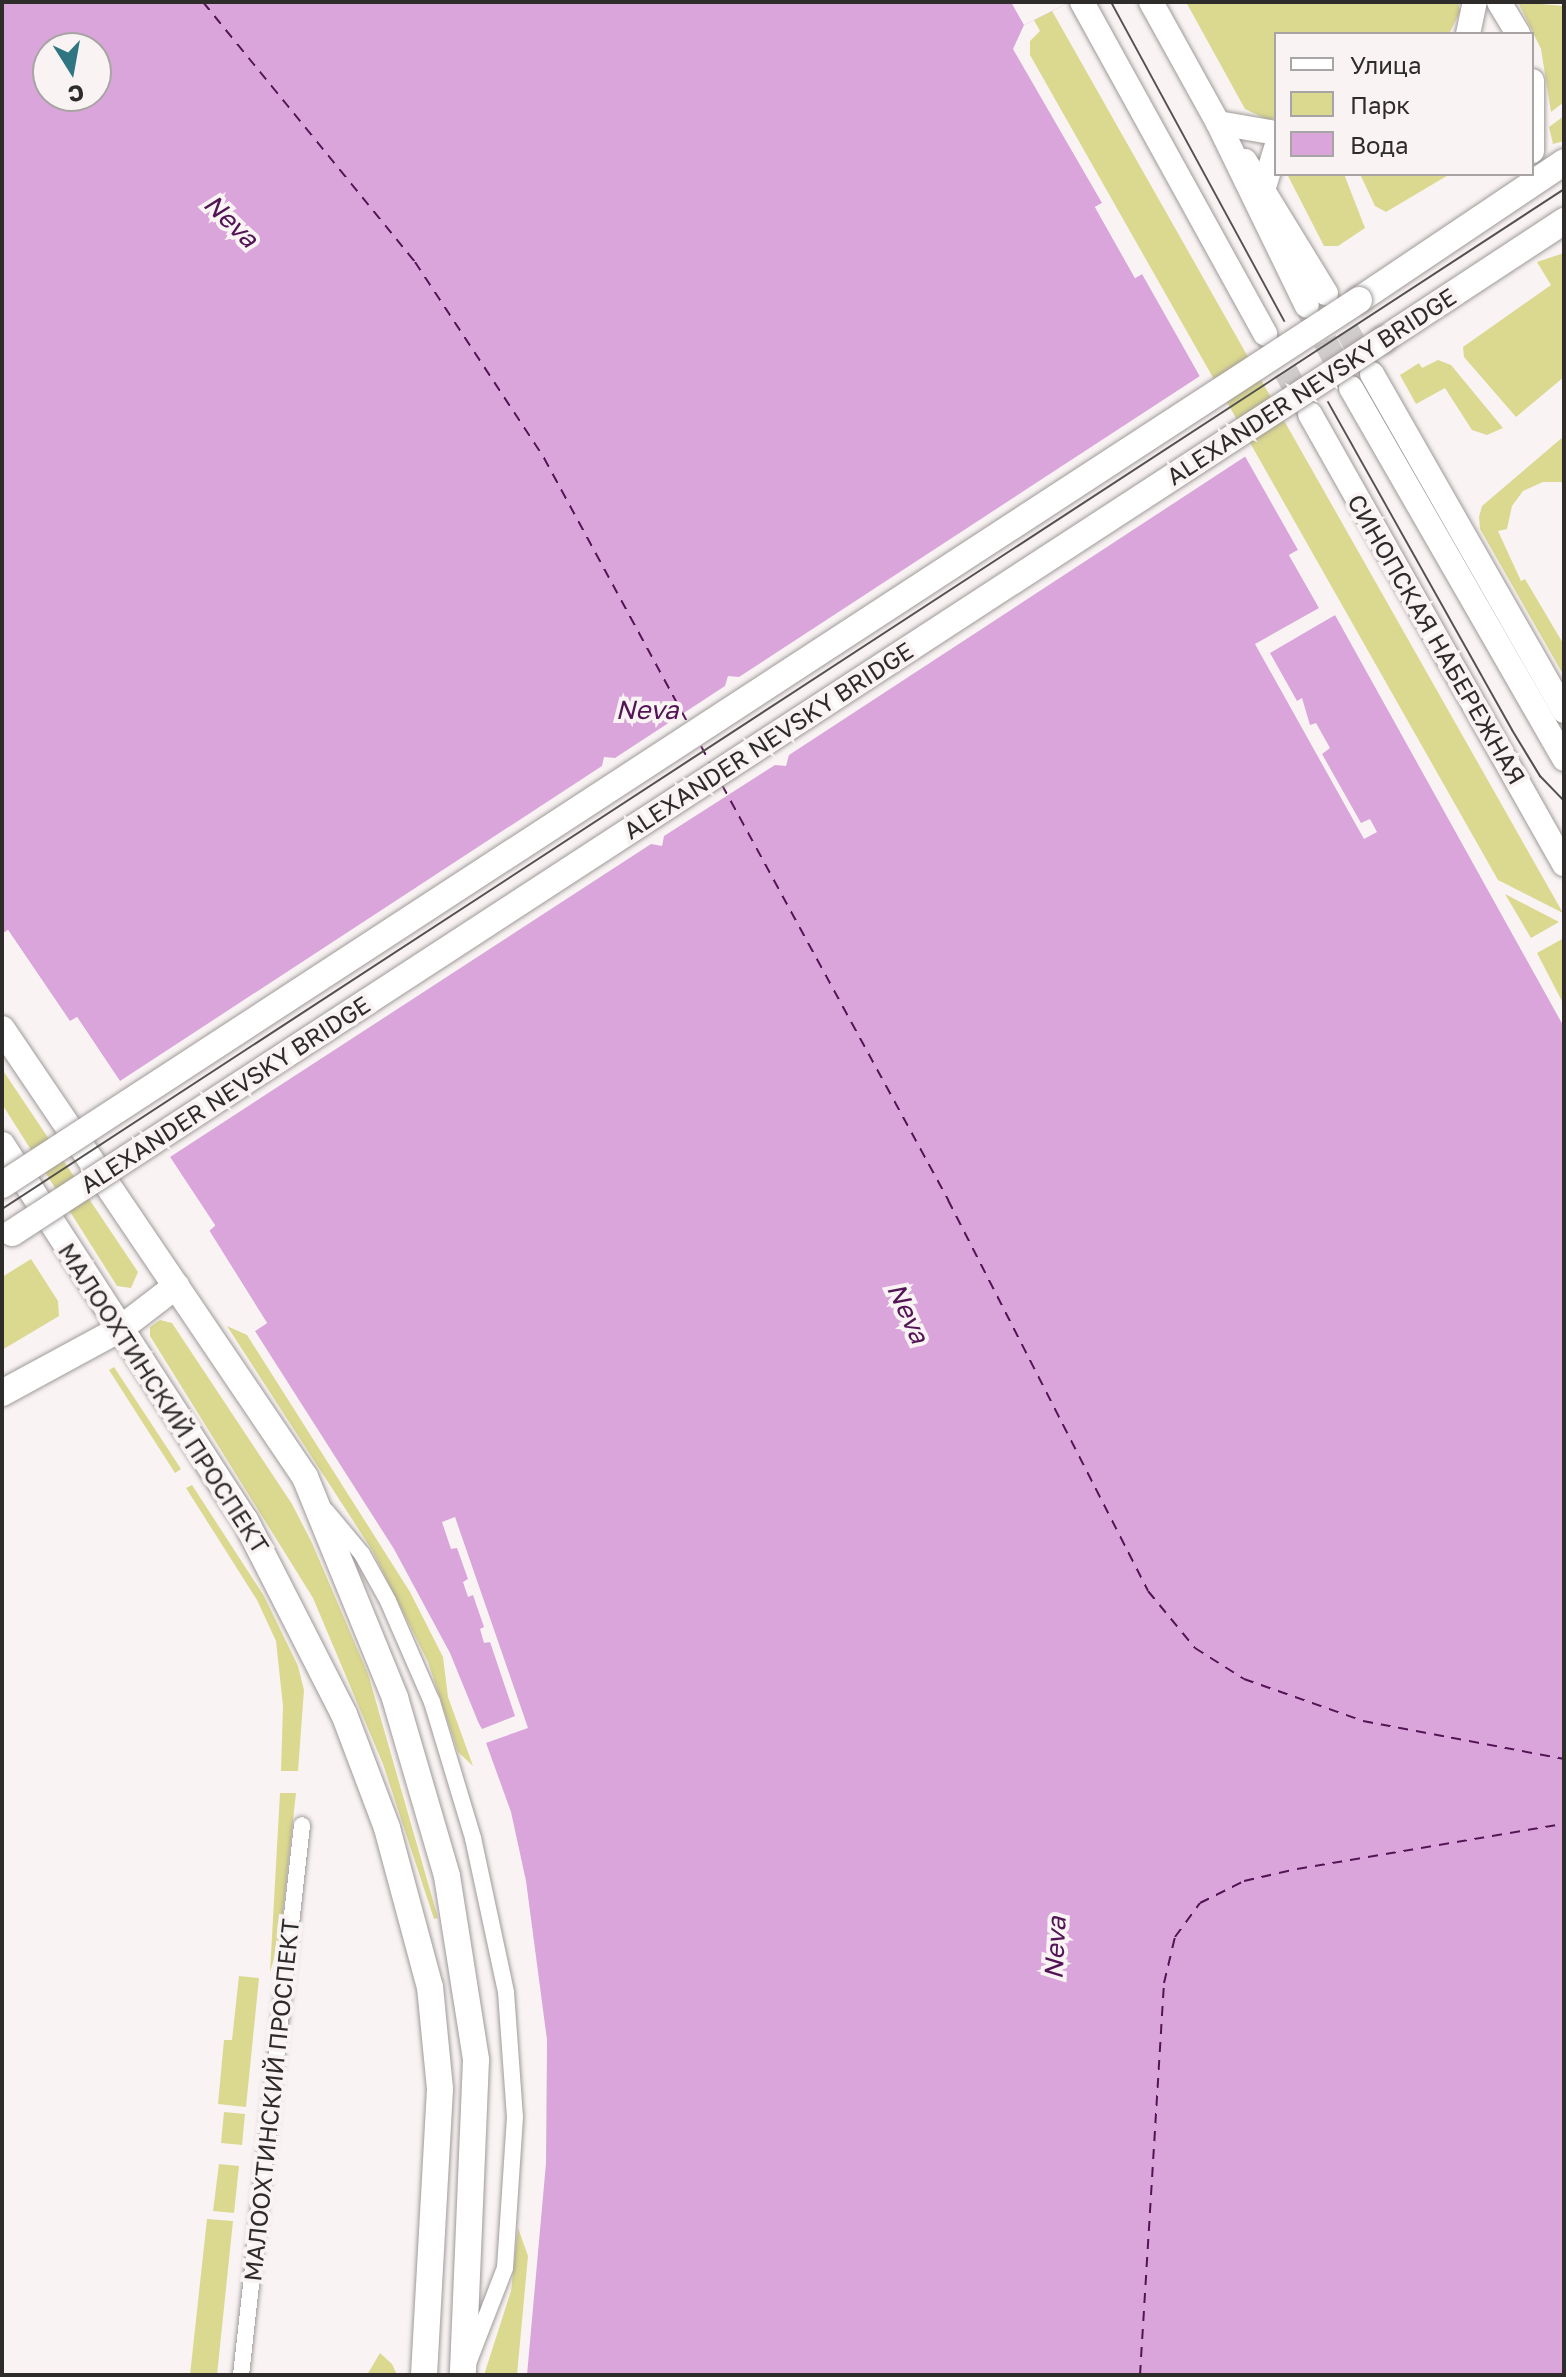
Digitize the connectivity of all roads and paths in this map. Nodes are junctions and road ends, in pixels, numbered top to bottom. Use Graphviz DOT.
graph roads {
  1 [pos="1082,2"];
  2 [pos="1151,2"];
  3 [pos="1475,2"];
  4 [pos="1499,2"];
  5 [pos="1468,32"];
  6 [pos="1517,32"];
  7 [pos="1218,123"];
  8 [pos="1274,133"];
  9 [pos="1274,154"];
  10 [pos="1564,162"];
  11 [pos="1522,176"];
  12 [pos="1264,187"];
  13 [pos="1499,208"];
  14 [pos="1560,226"];
  15 [pos="1265,334"];
  16 [pos="1372,374"];
  17 [pos="1351,388"];
  18 [pos="1310,414"];
  19 [pos="1564,711"];
  20 [pos="1560,753"];
  21 [pos="1523,789"];
  22 [pos="1564,824"];
  23 [pos="1564,864"];
  24 [pos="2,1031"];
  25 [pos="2,1145"];
  26 [pos="2,1185"];
  27 [pos="7,1236"];
  28 [pos="176,1286"];
  29 [pos="115,1321"];
  30 [pos="2,1393"];
  31 [pos="311,1488"];
  32 [pos="302,1825"];
  33 [pos="463,2374"];
  34 [pos="241,2375"];
  35 [pos="424,2375"];
  1 -- 15 [label="main road"];
  2 -- 7 [label="main road"];
  3 -- 5 [label="main road"];
  4 -- 6 [label="main road"];
  7 -- 8 [label="main road"];
  7 -- 12 [label="main road"];
  7 -- 12 [label="main road"];
  9 -- 12 [label="main road"];
  10 -- 13 [label="main road, ALEXANDER NEVSKY BRIDGE"];
  11 -- 13 [label="main road"];
  13 -- 26 [label="main road, ALEXANDER NEVSKY BRIDGE, bridge"];
  14 -- 27 [label="main road, ALEXANDER NEVSKY BRIDGE, bridge"];
  16 -- 19 [label="main road"];
  17 -- 20 [label="main road, СИНОПСКАЯ НАБЕРЕЖНАЯ"];
  18 -- 21 [label="main road, СИНОПСКАЯ НАБЕРЕЖНАЯ"];
  21 -- 22 [label="main road"];
  21 -- 23 [label="main road, СИНОПСКАЯ НАБЕРЕЖНАЯ"];
  24 -- 28 [label="main road"];
  25 -- 29 [label="main road, МАЛООХТИНСКИЙ ПРОСПЕКТ"];
  28 -- 29 [label="main road"];
  28 -- 31 [label="main road"];
  29 -- 30 [label="main road"];
  29 -- 35 [label="main road, МАЛООХТИНСКИЙ ПРОСПЕКТ"];
  31 -- 33 [label="main road"];
  31 -- 33 [label="street"];
  32 -- 34 [label="street, МАЛООХТИНСКИЙ ПРОСПЕКТ"];
}
